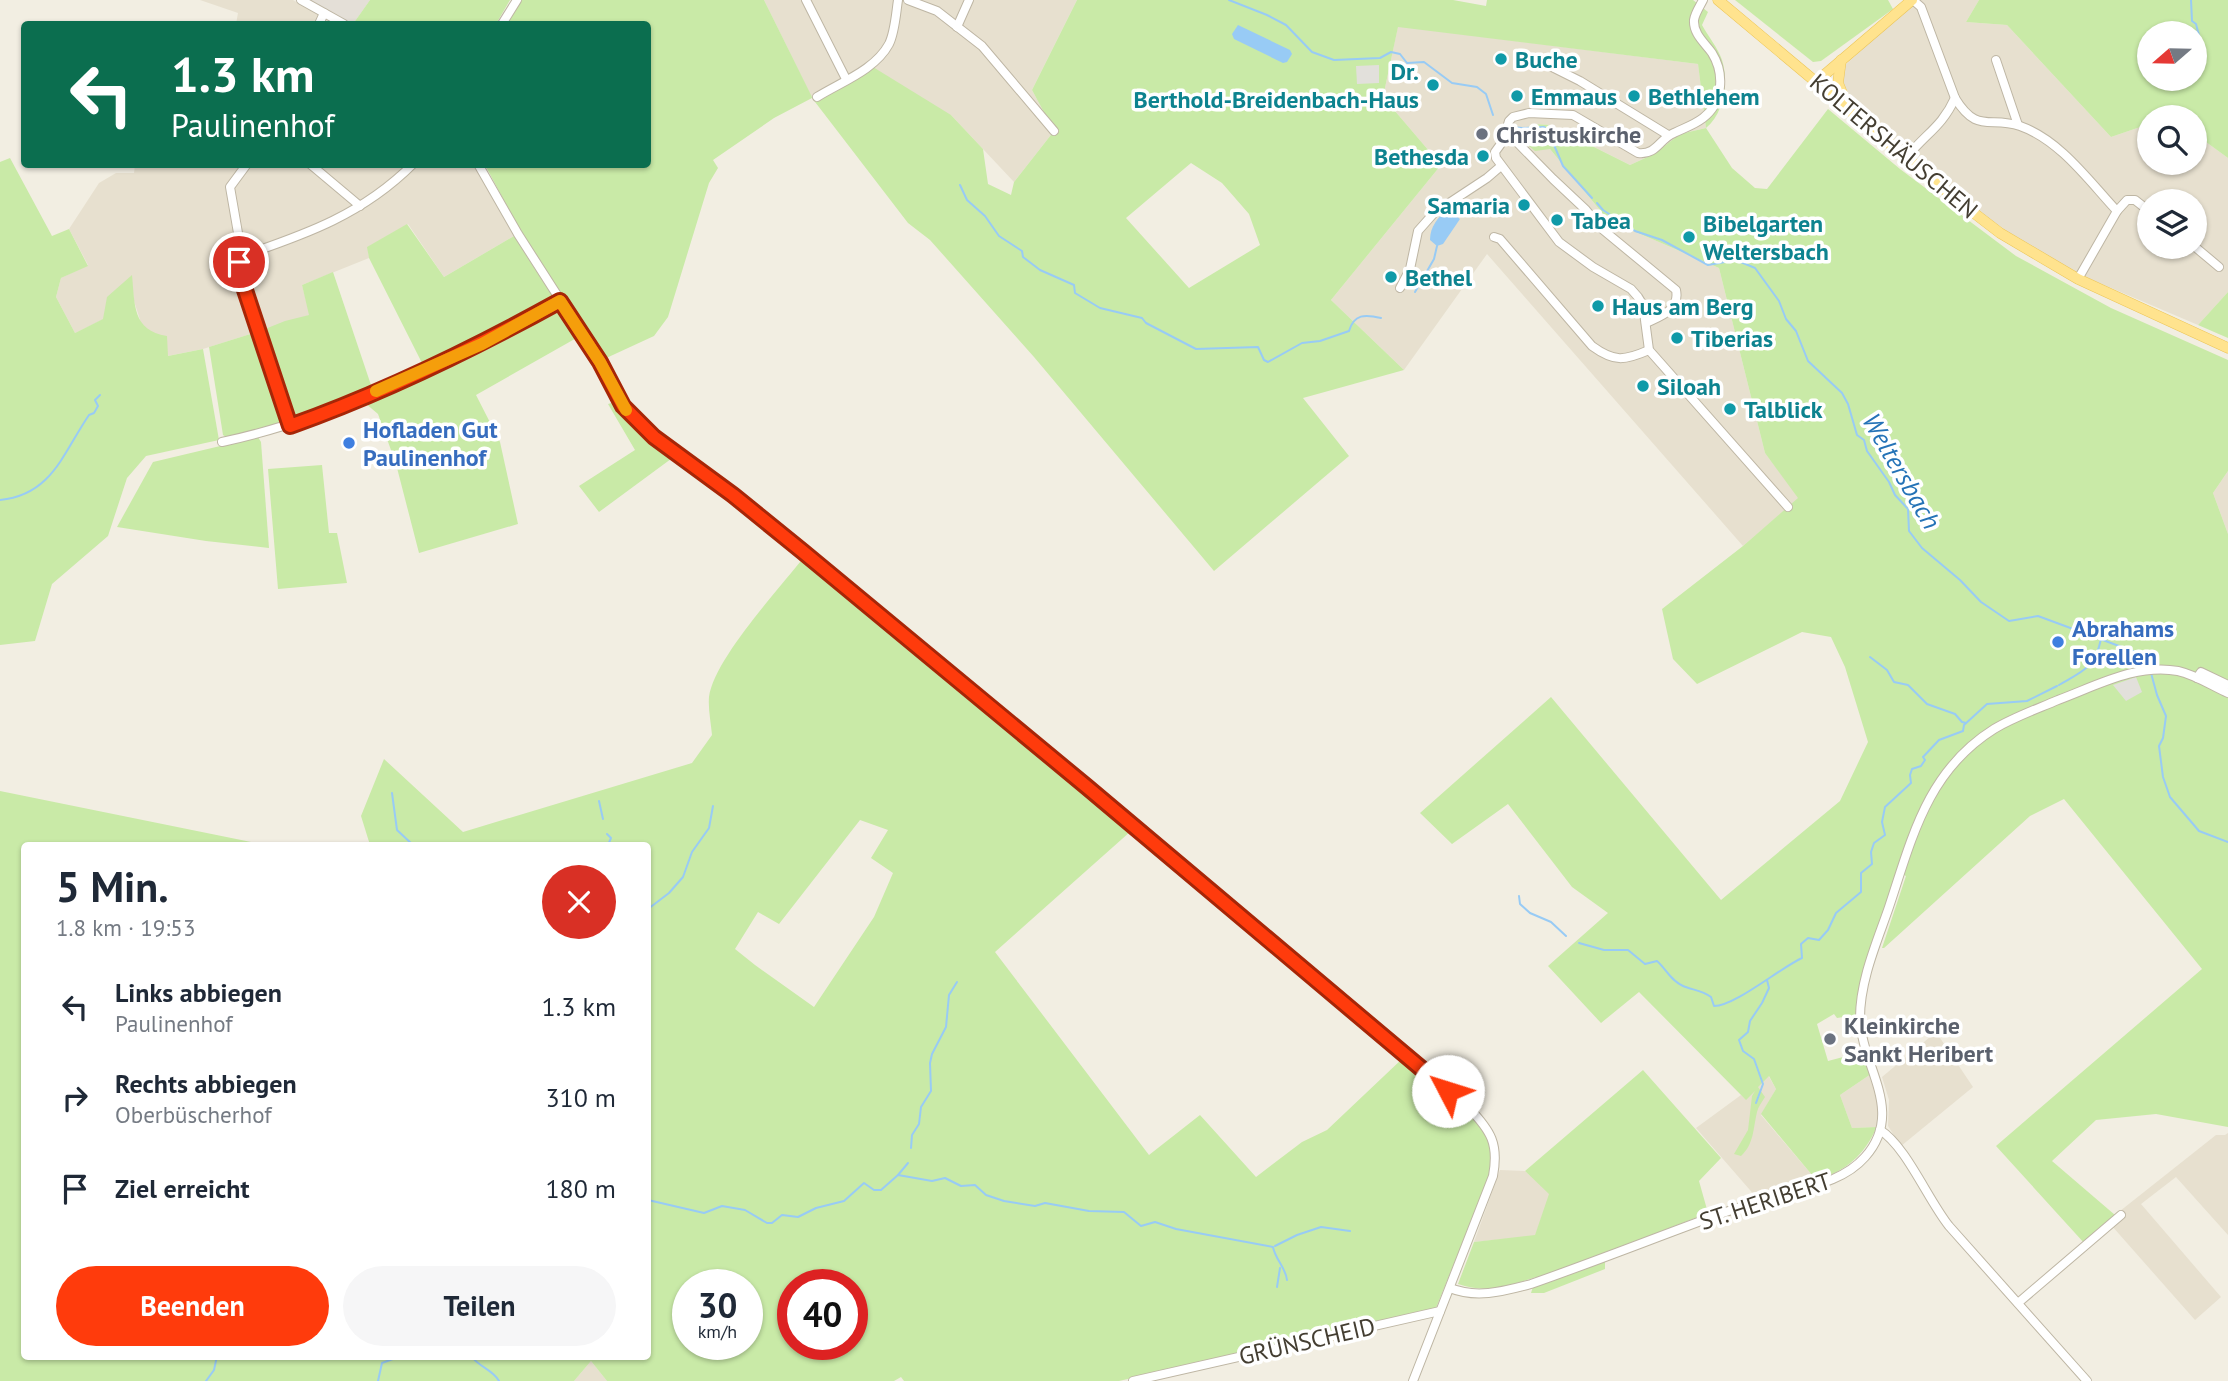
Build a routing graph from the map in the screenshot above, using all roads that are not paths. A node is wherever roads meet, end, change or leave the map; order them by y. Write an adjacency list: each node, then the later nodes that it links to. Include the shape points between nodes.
1 (301, 0): 10 (street)
2 (517, 0): 13 (street)
3 (898, 0): 18 (street, via 891,42 871,64)
4 (908, 0): 14 (street, via 937,11)
5 (969, 0): 14 (street)
6 (1703, 0): 26 (street, via 1695,28 1717,65 1719,93 1705,116)
7 (1718, 0): 19 (main road, KOLTERSHÄUSCHEN)
8 (1913, 0): 15 (main road); 21 (street, via 1921,7)
9 (808, 1): 18 (street)
10 (324, 13): 11 (street); 12 (street)
11 (320, 21)
12 (339, 21)
13 (504, 21)
14 (957, 27): 24 (street, via 993,57)
15 (1841, 59): 19 (main road); 22 (main road, via 1838,83)
16 (1996, 60): 23 (street)
17 (1550, 66): 26 (street)
18 (846, 79): 20 (street)
19 (1815, 82): 22 (main road, KOLTERSHÄUSCHEN)
20 (817, 97)
21 (1955, 98): 23 (street, via 1972,119); 27 (street, via 1935,131 1923,137)
22 (1848, 108): 27 (main road, KOLTERSHÄUSCHEN)
23 (2018, 125): 35 (street, via 2043,136)
24 (1054, 131)
25 (1506, 131): 26 (street, via 1513,117 1552,113 1573,115 1638,153 1650,152); 28 (street, via 1495,152); 43 (street, via 1607,234 1676,289 1674,305 1667,313)
26 (1668, 135)
27 (1906, 158): 40 (main road, KOLTERSHÄUSCHEN, via 2000,233)
28 (1500, 166): 41 (street, via 1434,213 1418,232 1410,269); 43 (street, via 1559,242 1631,289 1643,305)
29 (244, 168): 37 (street, via 230,187)
30 (315, 168): 34 (street)
31 (409, 168): 34 (street)
32 (480, 168): 42 (street)
33 (2137, 202): 35 (street, via 2127,200)
34 (360, 206): 37 (street, via 331,223)
35 (2117, 211): 40 (street)
36 (1494, 237): 45 (street, via 1592,346 1606,356 1625,359)
37 (242, 256): 46 (street, via 239,272)
38 (2207, 257): 39 (street)
39 (2219, 267)
40 (2078, 279): 44 (main road, KOLTERSHÄUSCHEN)
41 (1400, 288)
42 (560, 301): 46 (street, via 482,344); 54 (street, via 623,406 654,437 733,495 1087,787 1486,1125 1497,1159)
43 (1646, 323): 45 (street)
44 (2228, 348)
45 (1649, 350): 48 (street)
46 (290, 426): 47 (street)
47 (222, 442)
48 (1788, 508)
49 (2197, 678): 50 (street, via 2201,672); 51 (street); 52 (street, ST. HERIBERT, via 2179,671 2144,670 2029,712 1994,729 1961,755 1934,788 1919,817 1862,994 1865,1048 1883,1105)
50 (2228, 685)
51 (2228, 694)
52 (1880, 1130): 54 (street, ST. HERIBERT, via 1866,1157 1833,1180 1730,1210 1531,1284 1475,1294); 55 (street, via 1895,1143 1949,1226)
53 (2121, 1215): 55 (street)
54 (1450, 1288): 56 (street)
55 (2018, 1303): 59 (street)
56 (1440, 1311): 57 (street, GRÜNSCHEID); 58 (street)
57 (1132, 1381)
58 (1413, 1381)
59 (2087, 1381)

